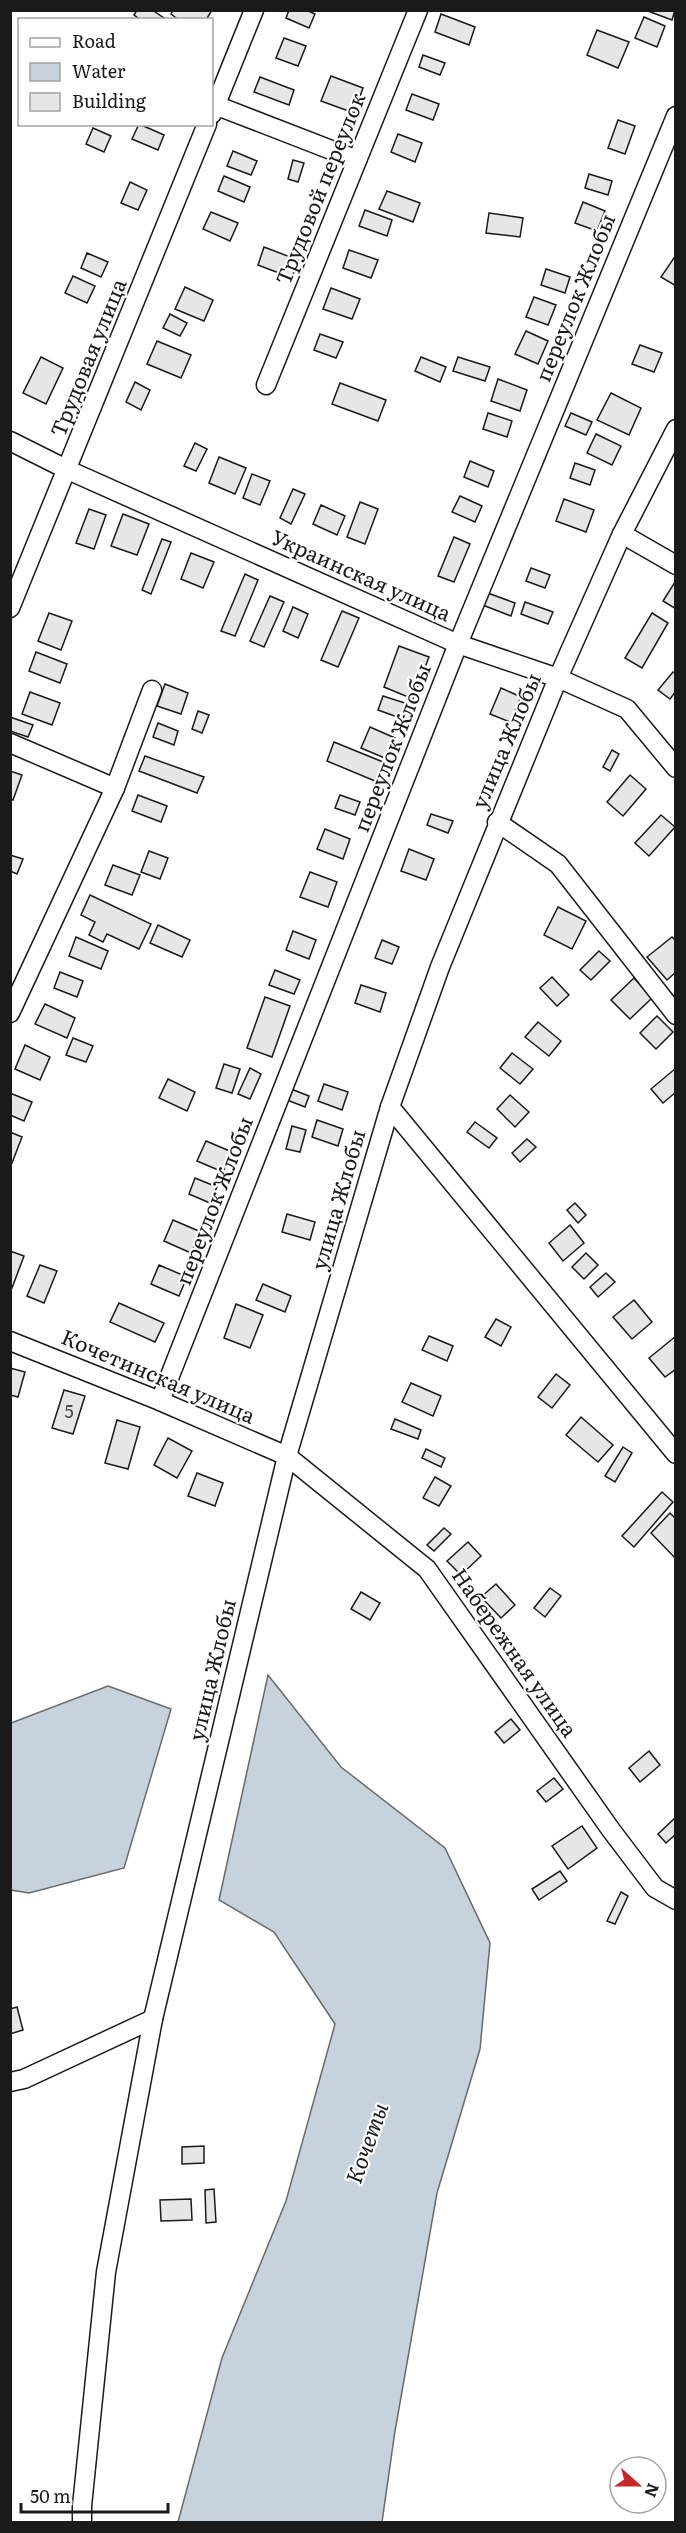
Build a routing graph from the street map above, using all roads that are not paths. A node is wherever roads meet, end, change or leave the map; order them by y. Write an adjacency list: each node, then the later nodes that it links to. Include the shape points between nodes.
1 (254, 10): 3 (street)
2 (418, 10): 6 (street, Трудовой переулок)
3 (213, 110): 6 (street)
4 (675, 116): 14 (street, переулок Жлобы)
5 (206, 126): 10 (street, Трудовая улица)
6 (357, 160): 7 (street, Трудовой переулок)
7 (266, 385)
8 (675, 429): 11 (street, улица Жлобы)
9 (10, 441): 10 (street, Украинская улица)
10 (68, 470): 13 (street, Трудовая улица); 14 (street, Украинская улица)
11 (622, 534): 12 (street); 15 (street, улица Жлобы)
12 (675, 565)
13 (10, 608)
14 (458, 644): 15 (street, Украинская улица); 25 (street, переулок Жлобы)
15 (558, 678): 18 (street, Украинская улица, via 627,709); 20 (street, улица Жлобы)
16 (152, 690): 19 (street)
17 (10, 743): 19 (street)
18 (675, 768)
19 (115, 788): 21 (street)
20 (497, 822): 22 (street, via 558,864); 23 (street, улица Жлобы)
21 (10, 1013)
22 (675, 1015)
23 (390, 1107): 26 (street); 27 (street, улица Жлобы)
24 (10, 1341): 25 (street, Кочетинская улица)
25 (160, 1401): 27 (street, Кочетинская улица)
26 (675, 1454)
27 (287, 1456): 28 (street, Набережная улица, via 427,1569 610,1830 655,1888); 29 (street, улица Жлобы)
28 (675, 1900)
29 (153, 2019): 30 (street); 31 (street, улица Жлобы, via 106,2272)
30 (10, 2082)
31 (82, 2523)

